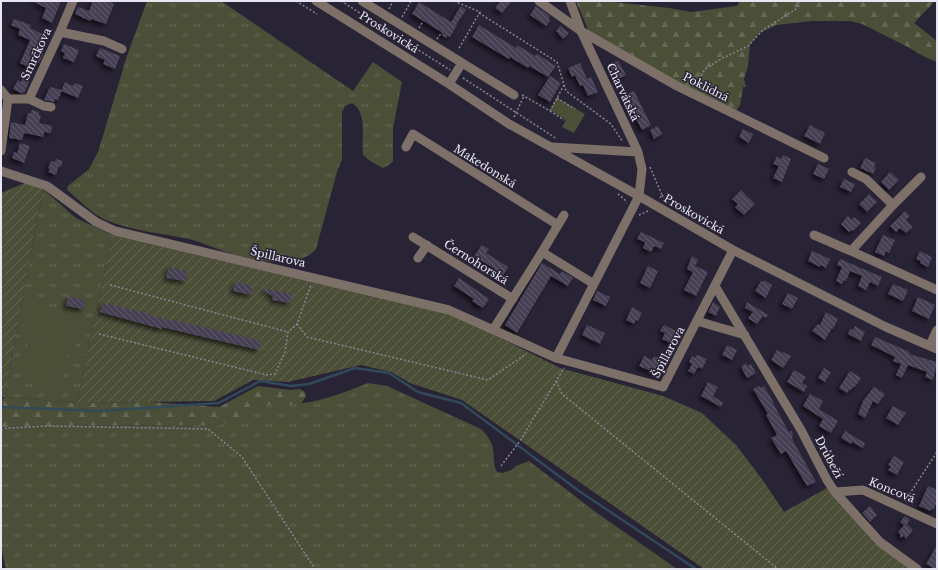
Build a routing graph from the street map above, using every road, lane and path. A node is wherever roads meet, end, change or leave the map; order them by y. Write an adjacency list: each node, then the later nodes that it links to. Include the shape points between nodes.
1 (73, 1): 21 (street, Smrčkova)
2 (296, 1): 16 (path)
3 (316, 1): 28 (street, Proskovická)
4 (341, 1): 27 (path)
5 (362, 1): 26 (street, Proskovická)
6 (394, 1): 14 (path)
7 (411, 1): 17 (path)
8 (454, 1): 15 (path)
9 (539, 1): 20 (street, Poklidná)
10 (570, 1): 20 (street, Charvátská)
11 (798, 1): 13 (path)
12 (801, 1): 13 (path)
13 (796, 9): 31 (path, via 763,30 748,46 706,69)
14 (387, 12)
15 (480, 13): 25 (path); 29 (path, via 557,62)
16 (317, 14)
17 (400, 20)
18 (423, 21): 19 (path)
19 (417, 31)
20 (581, 31): 31 (street, Poklidná); 42 (street, Charvátská)
21 (60, 32): 24 (street, via 104,41); 35 (street, Smrčkova)
22 (442, 32): 23 (path)
23 (435, 42)
24 (122, 49)
25 (455, 55)
26 (462, 63): 27 (street); 32 (street, Proskovická)
27 (455, 73): 28 (street); 39 (path)
28 (448, 84): 44 (street, Proskovická)
29 (564, 85): 33 (path); 42 (path, via 566,91 611,124)
30 (1, 90): 34 (street)
31 (691, 94): 48 (street, Poklidná)
32 (520, 95): 38 (path); 39 (path)
33 (557, 98): 37 (path); 38 (path)
34 (8, 99): 35 (street); 46 (street)
35 (29, 99): 36 (street)
36 (51, 108)
37 (575, 109)
38 (550, 111): 40 (path)
39 (517, 112): 41 (path)
40 (564, 120)
41 (559, 140)
42 (628, 140): 43 (path); 47 (street, Charvátská)
43 (616, 142)
44 (550, 147): 47 (street); 54 (street, Proskovická)
45 (406, 148): 59 (street, Makedonská, via 413,134)
46 (1, 151)
47 (638, 152): 54 (street, Charvátská, via 642,169)
48 (824, 158)
49 (648, 162): 55 (path, via 662,195)
50 (1, 171): 67 (street, Špillarova, via 47,186 96,222 115,231)
51 (852, 172): 56 (street, via 866,179)
52 (921, 177): 56 (street)
53 (616, 193): 58 (path, via 625,200 626,208 623,214)
54 (639, 196): 55 (street, Proskovická); 58 (street)
55 (656, 206): 58 (path); 63 (street, Proskovická)
56 (893, 206): 64 (street)
57 (564, 215): 59 (street)
58 (628, 217): 68 (street)
59 (558, 225): 65 (street)
60 (814, 235): 64 (street)
61 (413, 237): 62 (street, Černohorská)
62 (427, 245): 66 (street, Černohorská); 72 (street, Černohorská)
63 (733, 250): 70 (street, Špillarova); 80 (street, Proskovická, via 886,327)
64 (851, 251): 71 (street)
65 (542, 252): 68 (street); 72 (street)
66 (418, 258)
67 (314, 278): 74 (path); 75 (street, Špillarova, via 449,310)
68 (594, 284): 82 (street)
69 (110, 285): 77 (path)
70 (715, 286): 73 (street, Špillarova); 79 (street, Drůbeží)
71 (937, 290)
72 (513, 299): 75 (street)
73 (697, 321): 79 (street); 83 (street, Špillarova, via 663,387)
74 (297, 324): 77 (path); 81 (path, via 306,337 488,380)
75 (494, 330): 81 (street, Špillarova)
76 (937, 330): 80 (street)
77 (288, 332): 78 (path, via 285,352 275,374 267,375)
78 (99, 334)
79 (745, 335): 88 (street, Drůbeží)
80 (933, 347)
81 (534, 348): 82 (street, Špillarova)
82 (556, 358): 83 (street, Špillarova)
83 (568, 362): 84 (path)
84 (556, 381): 87 (path, via 520,441); 92 (path, via 562,394)
85 (1, 430): 91 (path, via 48,426 208,429 242,457)
86 (937, 452): 89 (path)
87 (501, 466)
88 (835, 492): 89 (street, Koncová, via 863,490); 93 (street, Drůbeží, via 880,542)
89 (901, 506): 90 (street, Koncová)
90 (937, 524)
91 (315, 569)
92 (778, 569)
93 (916, 569)

